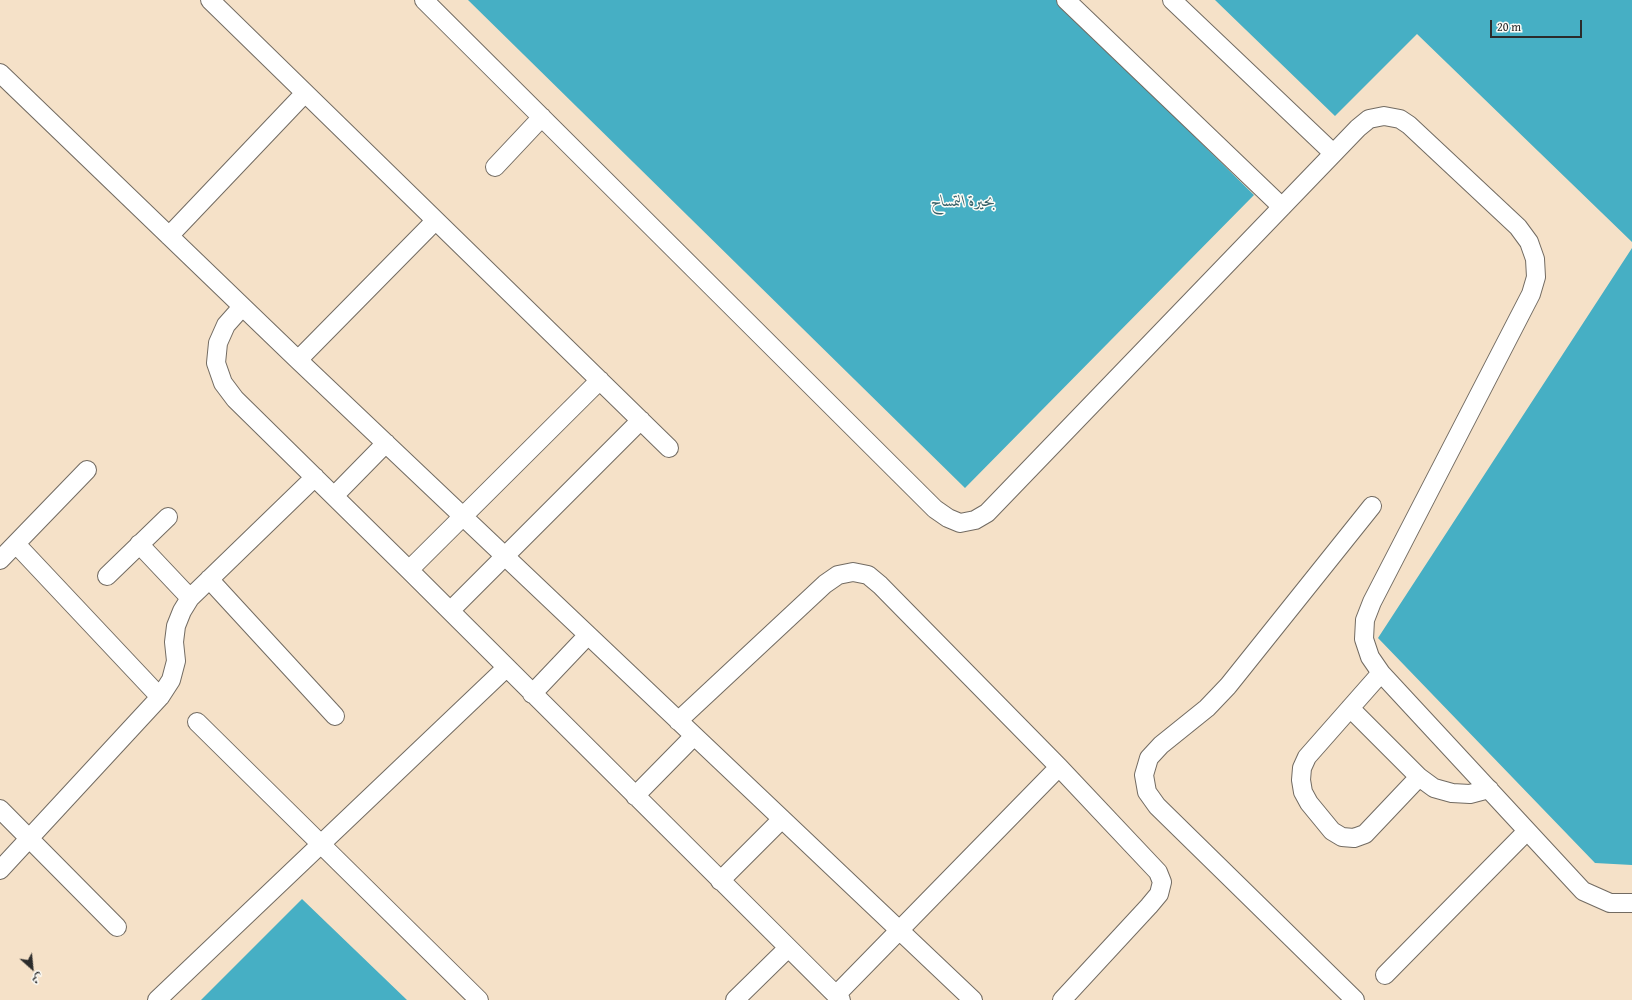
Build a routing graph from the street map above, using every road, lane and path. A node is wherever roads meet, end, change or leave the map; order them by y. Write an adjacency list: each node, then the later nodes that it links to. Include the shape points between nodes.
1 (210, 0): 6 (lane)
2 (424, 0): 7 (lane)
3 (1066, 0): 10 (lane)
4 (1172, 0): 8 (lane)
5 (0, 73): 12 (lane)
6 (304, 93): 11 (lane); 12 (lane)
7 (542, 117): 9 (lane); 10 (lane, via 935,509 960,523 975,520 987,512)
8 (1333, 153): 10 (lane); 36 (lane, via 1370,119 1384,116 1400,119 1518,227 1529,242 1535,259 1536,277 1531,294 1365,620 1364,639 1370,657)
9 (495, 167)
10 (1282, 207)
11 (435, 221): 14 (lane); 15 (lane)
12 (169, 236): 13 (lane)
13 (242, 307): 14 (lane); 20 (lane, via 226,325 218,344 216,364 223,383 235,399)
14 (298, 360): 17 (lane)
15 (600, 380): 16 (lane); 23 (lane)
16 (641, 420): 18 (lane); 27 (lane)
17 (386, 443): 21 (lane); 23 (lane)
18 (669, 448)
19 (87, 470): 25 (lane)
20 (315, 477): 21 (lane); 31 (lane)
21 (334, 496): 29 (lane)
22 (1372, 506): 66 (lane, via 1228,686 1207,708 1161,745 1149,758 1144,775 1147,792 1157,806)
23 (463, 516): 27 (lane); 29 (lane)
24 (168, 517): 26 (lane)
25 (16, 544): 28 (lane); 38 (lane)
26 (139, 544): 30 (lane); 32 (lane)
27 (505, 557): 33 (lane); 34 (lane)
28 (0, 560)
29 (409, 570): 33 (lane)
30 (107, 576)
31 (209, 579): 32 (lane); 40 (lane)
32 (190, 598): 38 (lane, via 176,626 176,661 171,680)
33 (450, 612): 35 (lane)
34 (588, 635): 37 (lane); 41 (lane)
35 (506, 668): 37 (lane); 52 (lane)
36 (1381, 673): 39 (lane); 46 (lane)
37 (532, 694): 47 (lane)
38 (160, 697): 51 (lane)
39 (1350, 708): 45 (lane); 45 (lane, via 1307,757 1302,768 1303,792 1332,831 1348,838 1365,834)
40 (335, 716)
41 (678, 721): 43 (lane); 44 (lane, via 825,584 838,575 853,572 868,575 880,585)
42 (197, 722): 52 (lane)
43 (694, 736): 47 (lane); 49 (lane)
44 (1059, 767): 57 (lane); 65 (lane, via 1149,861 1162,882 1159,894 1150,906)
45 (1419, 777): 46 (lane, via 1434,788 1452,794)
46 (1489, 790): 50 (lane)
47 (635, 796): 54 (lane)
48 (0, 809): 51 (lane)
49 (782, 819): 54 (lane); 57 (lane)
50 (1527, 831): 55 (lane, via 1582,891 1610,903); 59 (lane)
51 (29, 839): 53 (lane); 56 (lane)
52 (321, 844): 61 (lane); 62 (lane)
53 (0, 870)
54 (720, 881): 58 (lane)
55 (1632, 903)
56 (117, 927)
57 (899, 930): 60 (lane); 64 (lane)
58 (788, 948): 60 (lane); 63 (lane)
59 (1385, 974)
60 (838, 998)
61 (156, 1000)
62 (480, 1000)
63 (736, 1000)
64 (973, 1000)
65 (1062, 1000)
66 (1355, 1000)

